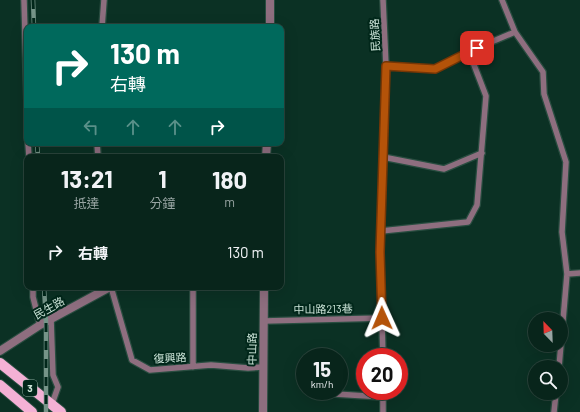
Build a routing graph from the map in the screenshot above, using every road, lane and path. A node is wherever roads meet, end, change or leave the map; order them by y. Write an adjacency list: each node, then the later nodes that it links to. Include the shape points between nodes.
1 (24, 0): 6 (lane)
2 (104, 0): 7 (lane)
3 (270, 0): 8 (street)
4 (383, 0): 11 (lane, 民族路)
5 (502, 0): 9 (lane)
6 (25, 24)
7 (102, 24)
8 (270, 24)
9 (515, 32): 10 (lane); 16 (lane, via 542,72 544,94 566,162 562,232)
10 (469, 52): 11 (lane, via 435,69); 12 (lane, via 486,96)
11 (386, 66): 13 (lane, 民族路)
12 (482, 153): 13 (lane, via 444,169); 14 (lane, via 476,205 468,222)
13 (383, 157): 14 (lane, 民族路)
14 (381, 231): 22 (lane, 民族路)
15 (580, 273): 16 (lane)
16 (567, 274): 28 (lane)
17 (33, 290): 25 (lane)
18 (104, 290): 23 (street, 民生路)
19 (111, 290): 30 (lane, 復興路, via 132,360 150,370)
20 (193, 290): 30 (lane)
21 (264, 290): 24 (street, 中山路)
22 (382, 318): 24 (lane, 中山路213巷); 26 (lane, 民族路)
23 (51, 319): 25 (street, 民生路); 35 (lane, via 53,375 58,387)
24 (264, 321): 31 (street, 中山路)
25 (40, 325): 27 (street, 民生路)
26 (382, 348)
27 (0, 351)
28 (560, 360)
29 (0, 363): 35 (main road, 3)
30 (193, 367): 31 (lane, 復興路)
31 (263, 367): 38 (street, 中山路)
32 (0, 385): 36 (main road, 3)
33 (383, 400): 39 (lane)
34 (555, 400): 40 (lane)
35 (52, 404): 37 (main road, 3)
36 (32, 412)
37 (61, 412)
38 (263, 412)
39 (383, 412)
40 (554, 412)

